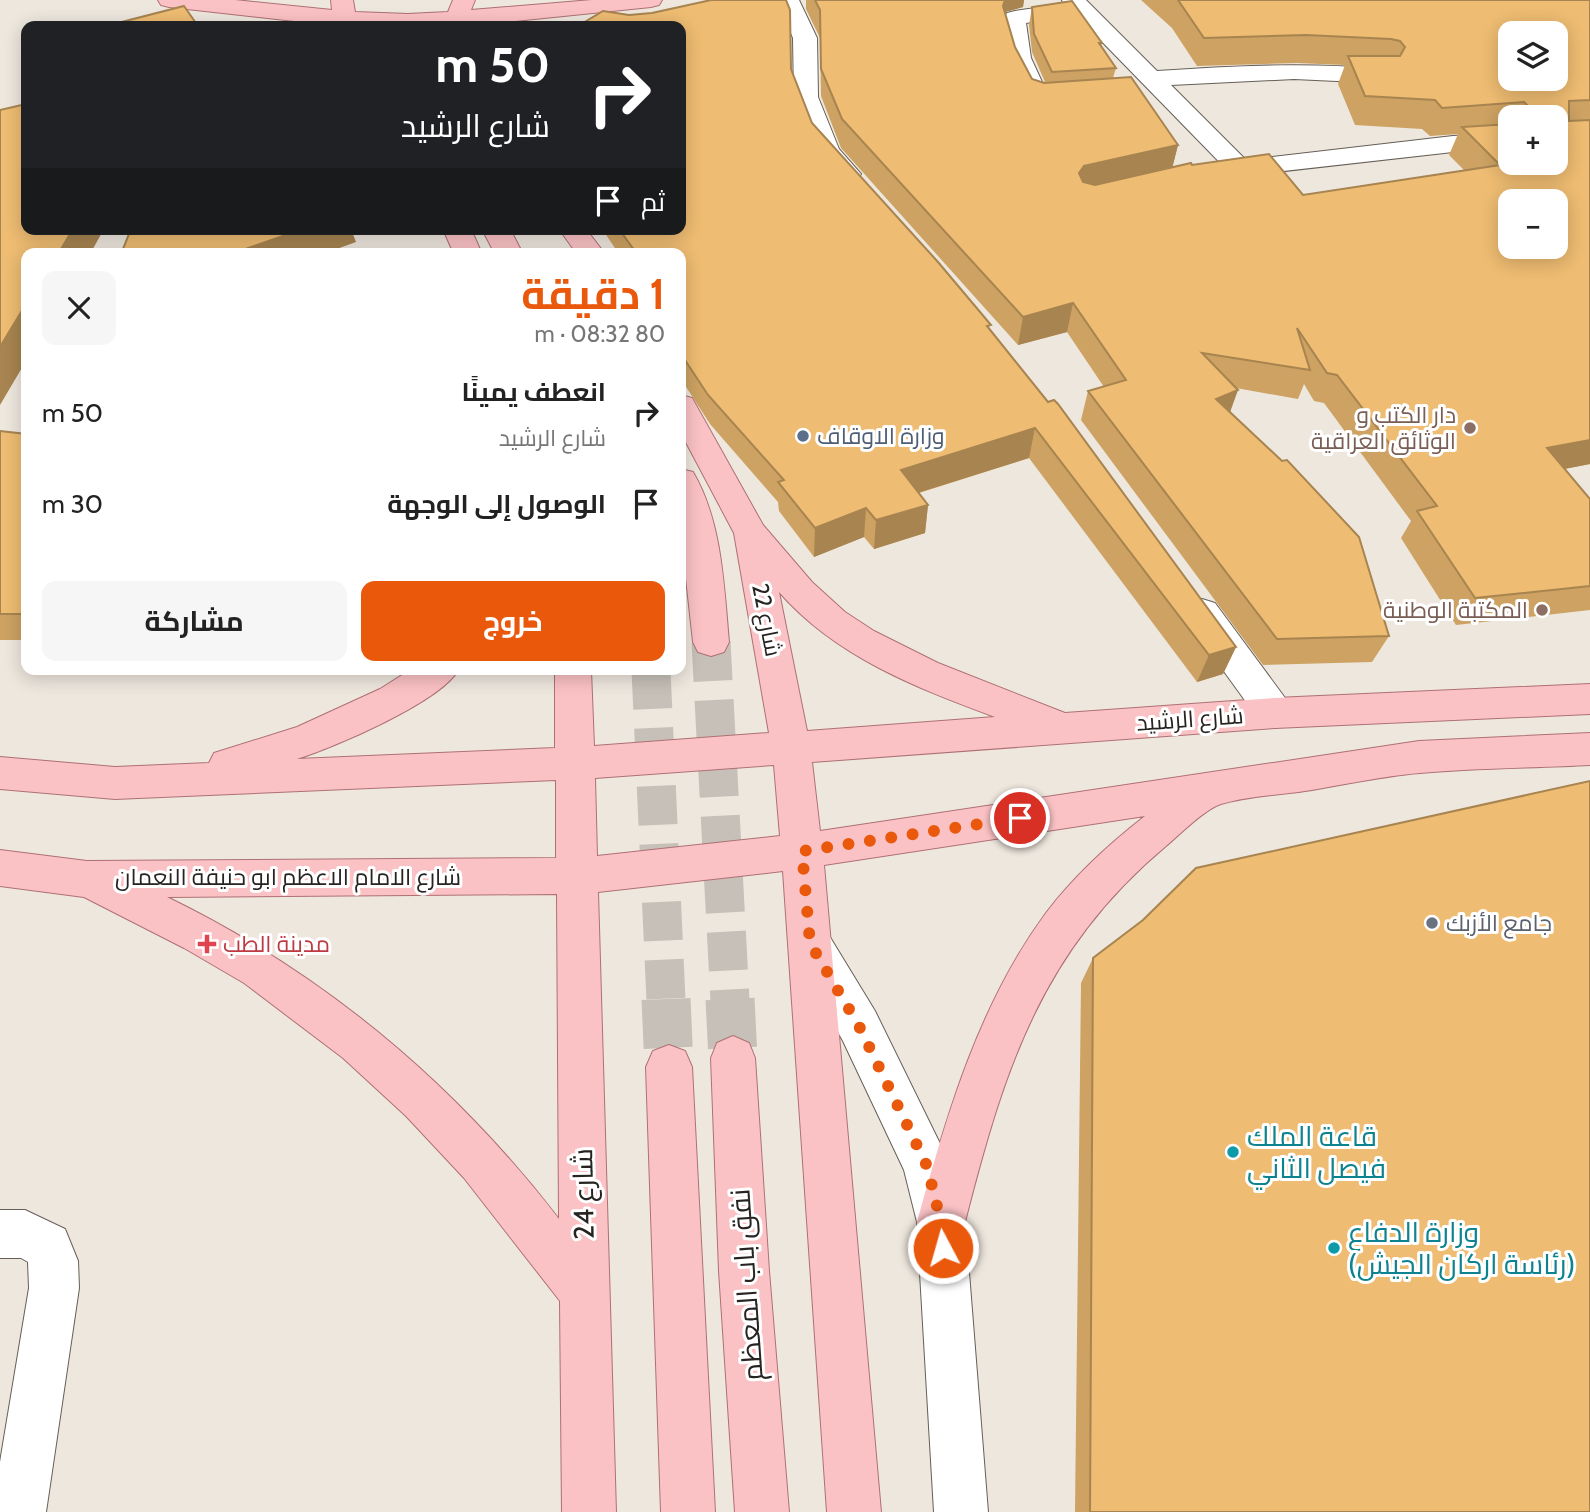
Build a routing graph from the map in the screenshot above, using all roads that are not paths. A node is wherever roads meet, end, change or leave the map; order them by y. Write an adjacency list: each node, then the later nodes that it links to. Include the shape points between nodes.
1 (169, 0): 5 (main road)
2 (641, 0): 6 (main road, via 528,14); 7 (main road)
3 (788, 0): 12 (street, via 805,38 806,97 827,151)
4 (1077, 4): 9 (street); 10 (street, via 1015,18 1017,61 1039,101)
5 (346, 15): 6 (main road, via 408,21)
6 (460, 15)
7 (597, 21)
8 (1380, 76): 9 (street, via 1299,71)
9 (1151, 88): 11 (street, via 1227,171)
10 (1053, 100)
11 (1498, 142)
12 (864, 192)
13 (686, 414): 15 (main road, شارع 22)
14 (686, 496): 17 (main road, via 708,592)
15 (751, 533): 22 (main road, via 808,600 847,631 897,661); 23 (main road, شارع 22)
16 (1186, 591): 21 (street)
17 (710, 642)
18 (432, 675): 27 (main road, via 393,701 307,740 212,768)
19 (573, 675): 25 (main road)
20 (1590, 699): 21 (main road, شارع الرشيد)
21 (1275, 713): 22 (main road, شارع الرشيد)
22 (1064, 728): 23 (main road, شارع الرشيد)
23 (791, 747): 25 (main road, شارع الرشيد); 29 (main road, شارع 22)
24 (1590, 749): 28 (main road, via 1419,757)
25 (575, 763): 27 (main road); 31 (main road)
26 (0, 773): 27 (main road)
27 (115, 783)
28 (1210, 789): 29 (main road); 36 (main road, via 1144,838 1099,882 1042,954 1002,1028 969,1113)
29 (802, 851): 31 (main road, شارع الامام الاعظم ابو حنيفة النعمان); 33 (main road)
30 (0, 868): 32 (main road, شارع الامام الاعظم ابو حنيفة النعمان)
31 (577, 876): 32 (main road, شارع الامام الاعظم ابو حنيفة النعمان); 38 (main road, شارع 24)
32 (87, 878): 38 (main road, via 175,920 261,970 345,1032 426,1105 506,1191)
33 (810, 943): 36 (street, via 900,1105 927,1166); 43 (main road)
34 (733, 1058): 42 (main road, نفق باب المعظم)
35 (669, 1067): 41 (main road)
36 (941, 1222): 44 (street)
37 (0, 1234): 39 (street, via 25,1234 48,1246 53,1261 54,1288)
38 (585, 1293): 40 (main road, شارع 24)
39 (19, 1512)
40 (589, 1512)
41 (688, 1512)
42 (762, 1512)
43 (854, 1512)
44 (961, 1512)

